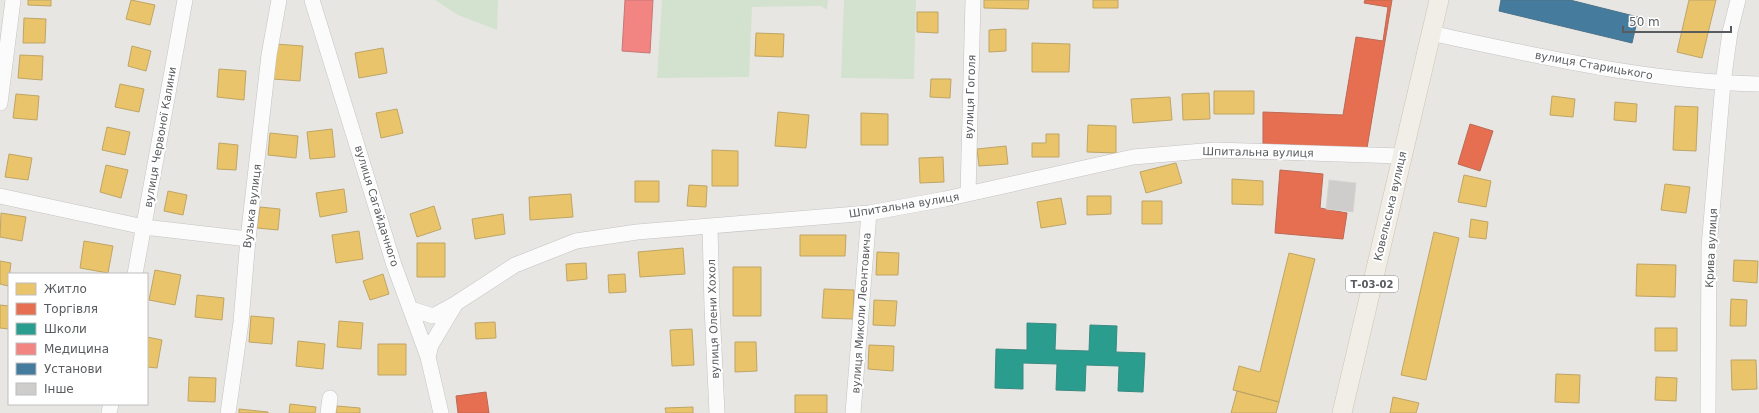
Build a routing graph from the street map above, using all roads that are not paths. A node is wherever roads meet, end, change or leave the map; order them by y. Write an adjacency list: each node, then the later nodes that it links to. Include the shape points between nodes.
1 (13, 0): 11 (street)
2 (185, 0): 17 (street, вулиця Червоної Калини)
3 (279, 0): 18 (street, Вузька вулиця)
4 (312, 0): 21 (street, вулиця Сагайдачного, via 392,258)
5 (973, 0): 13 (street, вулиця Гоголя)
6 (1439, 0): 8 (main road, Ковельська вулиця / Т-03-02)
7 (1738, 0): 9 (street, Крива вулиця, via 1730,32)
8 (1430, 33): 9 (street, вулиця Старицького, via 1542,57 1652,75); 12 (main road, Ковельська вулиця / Т-03-02)
9 (1723, 83): 10 (street, вулиця Старицького); 32 (street, Крива вулиця, via 1709,247)
10 (1759, 84)
11 (0, 103)
12 (1401, 156): 13 (street, Шпитальна вулиця, via 1215,150 1133,157); 31 (main road, Ковельська вулиця / Т-03-02)
13 (968, 194): 15 (street, Шпитальна вулиця)
14 (0, 196): 17 (street)
15 (868, 213): 16 (street, Шпитальна вулиця); 30 (street, вулиця Миколи Леонтовича)
16 (710, 226): 20 (street, Шпитальна вулиця, via 637,232 576,241 515,265); 29 (street, вулиця Олени Хохол)
17 (144, 227): 18 (street); 19 (street, вулиця Червоної Калини)
18 (248, 240): 25 (street, Вузька вулиця, via 241,322)
19 (135, 273)
20 (455, 304): 21 (street, via 433,316); 22 (street, Шпитальна вулиця, via 431,345)
21 (411, 309): 22 (street, вулиця Сагайдачного)
22 (428, 357): 23 (street, вулиця Сагайдачного)
23 (435, 392): 27 (street); 28 (street, вулиця Сагайдачного)
24 (330, 398): 26 (street)
25 (228, 413)
26 (328, 413)
27 (430, 413)
28 (441, 413)
29 (717, 413)
30 (854, 413)
31 (1342, 413)
32 (1708, 413)

